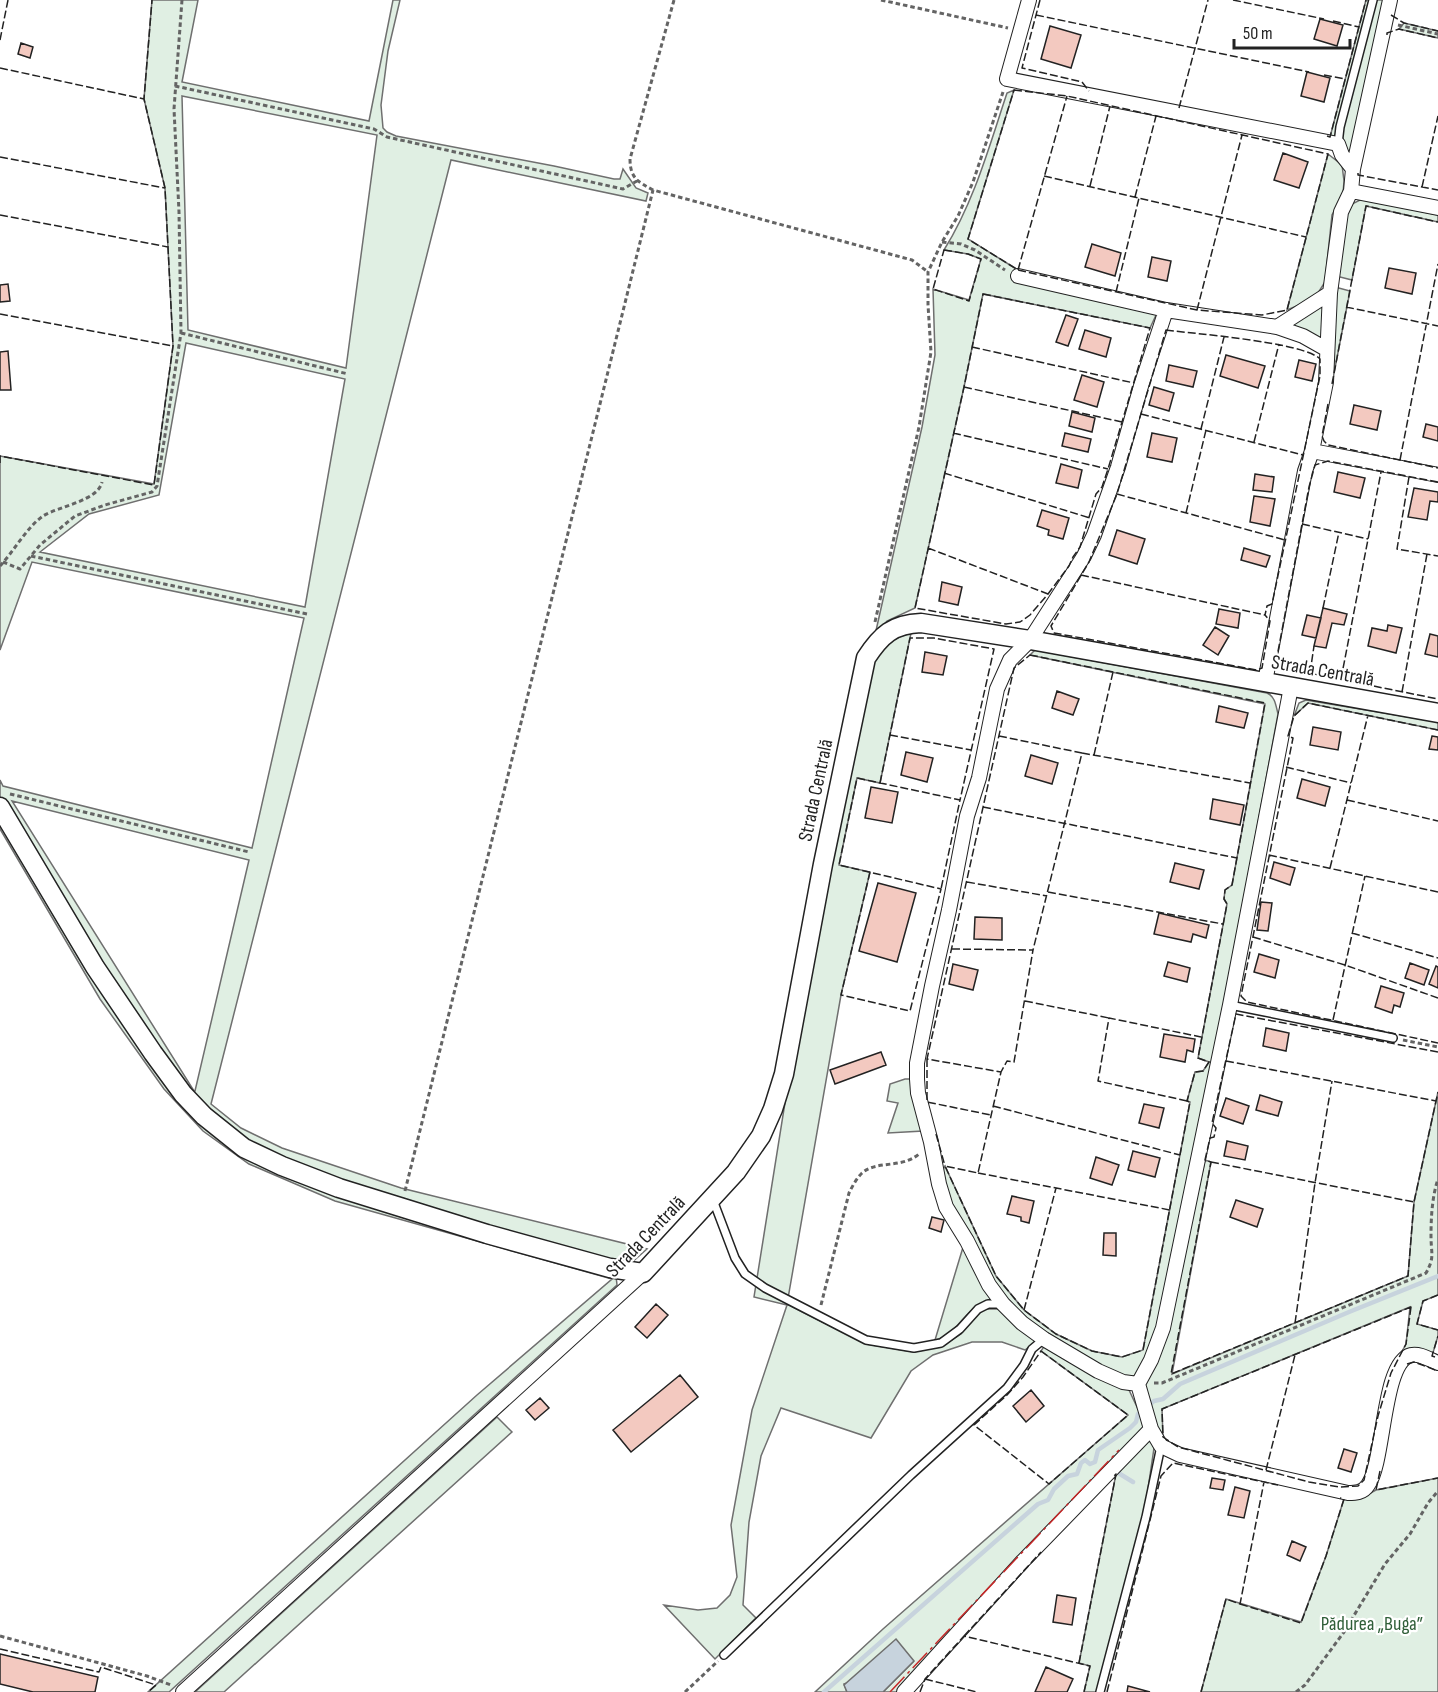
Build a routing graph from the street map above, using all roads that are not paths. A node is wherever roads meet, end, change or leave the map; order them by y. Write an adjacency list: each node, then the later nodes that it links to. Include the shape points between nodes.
1 (1029, 0): 4 (street, via 1007,79)
2 (1373, 0): 4 (lane)
3 (1390, 0): 5 (street)
4 (1338, 144): 5 (street)
5 (1353, 169): 6 (street)
6 (1352, 191): 7 (street); 9 (street, via 1341,212)
7 (1438, 208)
8 (1018, 276): 10 (street)
9 (1330, 293): 11 (street); 12 (street)
10 (1166, 310): 11 (street); 15 (street, via 1094,535)
11 (1278, 327): 12 (street)
12 (1326, 348): 13 (street, via 1326,382)
13 (1312, 451): 14 (street); 16 (street)
14 (1438, 475)
15 (1030, 640): 16 (street, Strada Centrală); 22 (street, Strada Centrală, via 907,623 877,642 866,658 784,1074 761,1136); 24 (street, via 1010,660 997,690 932,986 917,1079 946,1207)
16 (1265, 682): 17 (street, Strada Centrală)
17 (1292, 687): 18 (street, Strada Centrală); 20 (street)
18 (1438, 713)
19 (0, 807): 23 (street, via 95,967 153,1053 204,1116 244,1148 339,1188 498,1237 610,1268)
20 (1230, 1005): 21 (lane); 27 (street, via 1163,1328)
21 (1393, 1038)
22 (712, 1199): 23 (street, Strada Centrală); 24 (lane, via 745,1274 866,1340 914,1348 941,1343 978,1309)
23 (643, 1273): 31 (street, Strada Centrală)
24 (1003, 1304): 25 (street)
25 (1044, 1340): 27 (street, via 1098,1371); 30 (lane, via 1032,1349 1007,1388)
26 (1438, 1363): 29 (street, via 1412,1355 1399,1364 1376,1467 1368,1486 1360,1492 1348,1493 1180,1455)
27 (1138, 1384): 28 (street)
28 (1149, 1424): 29 (street); 32 (street)
29 (1161, 1446): 33 (lane)
30 (724, 1655)
31 (184, 1691)
32 (904, 1692)
33 (1100, 1692)

